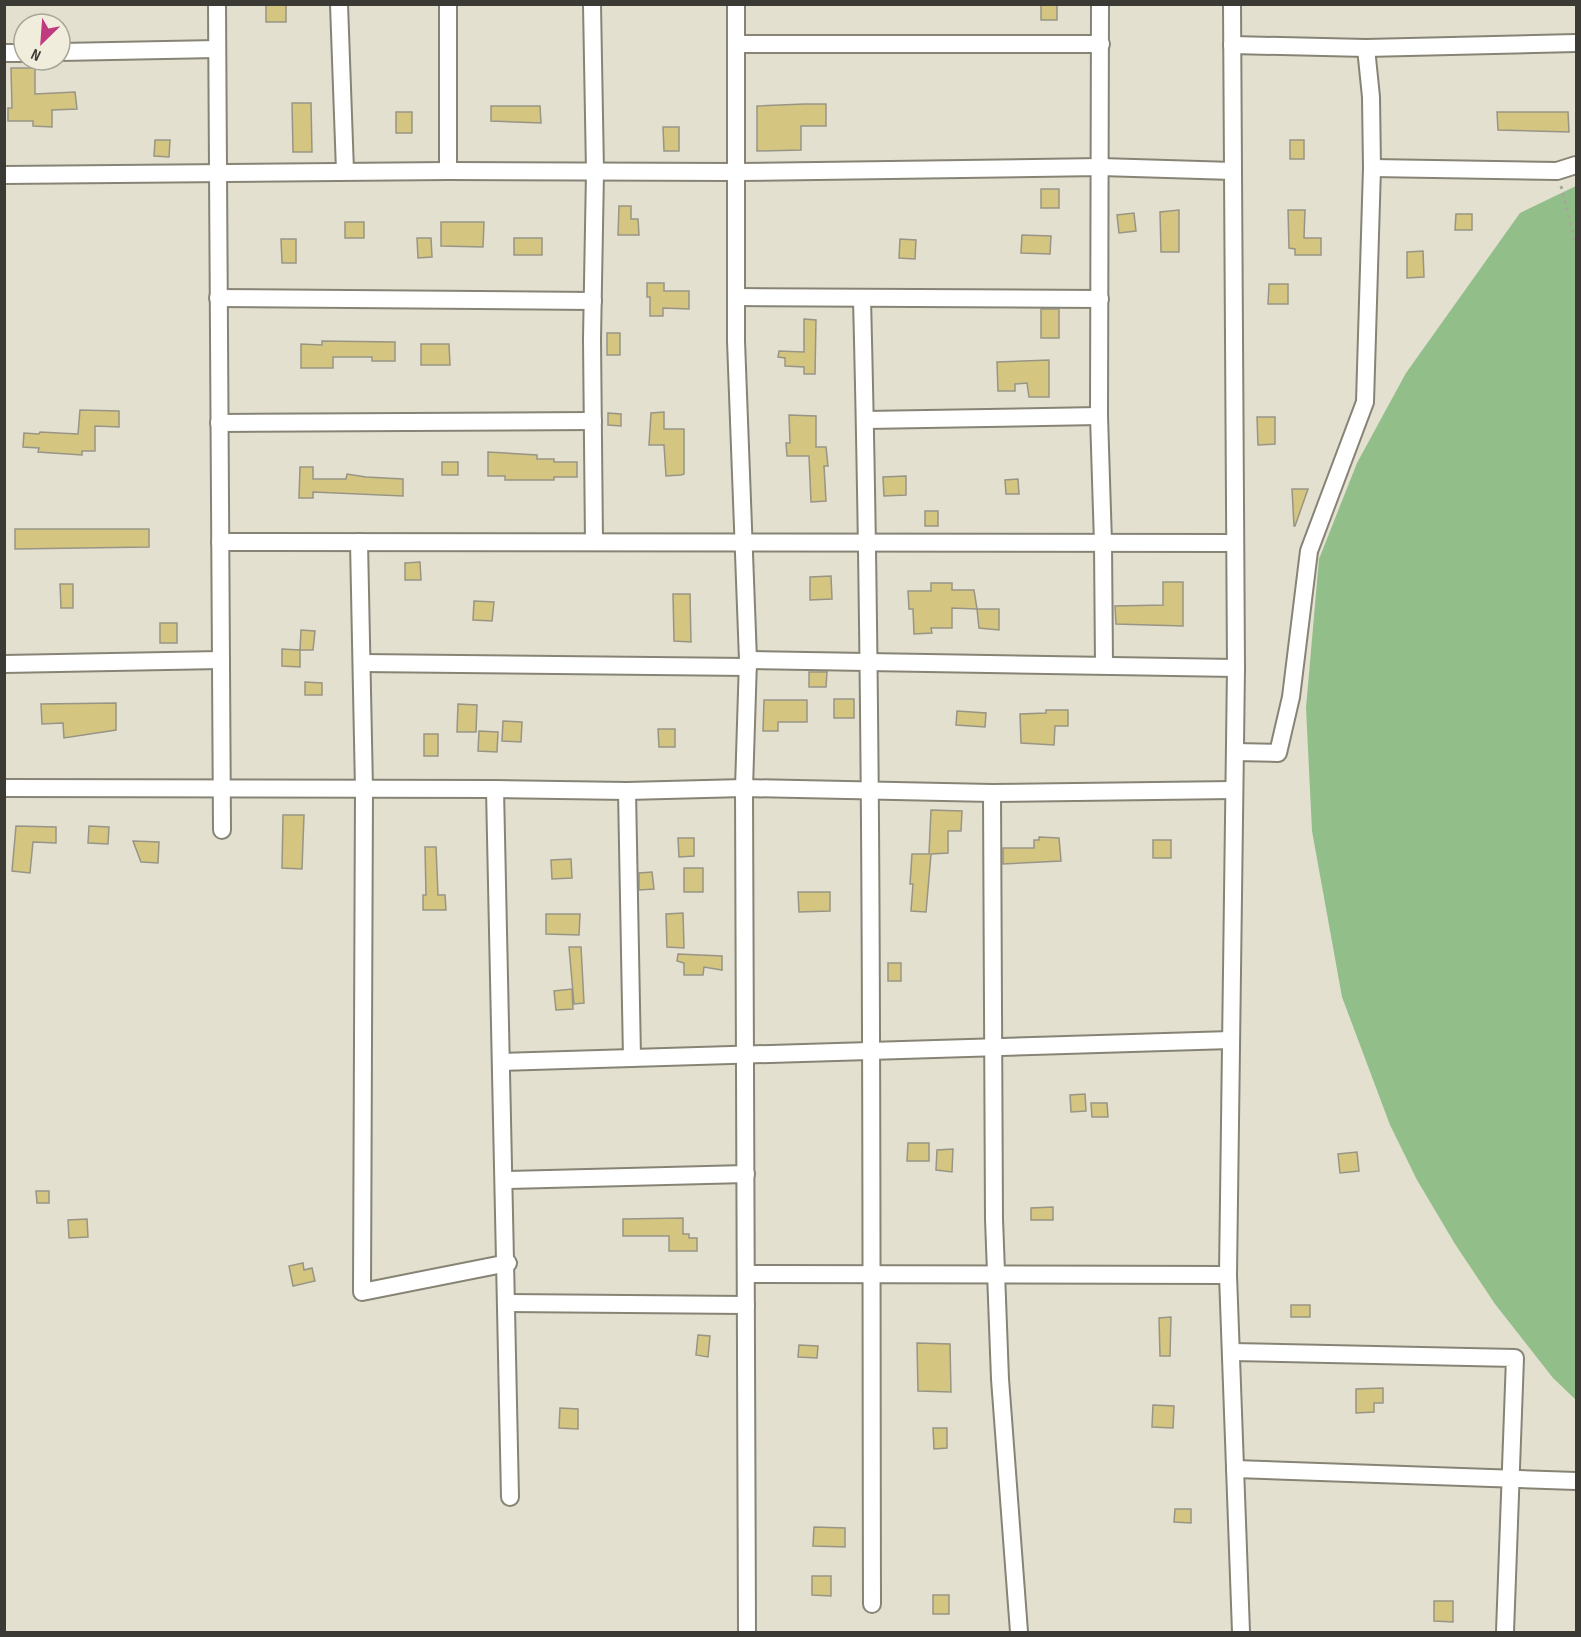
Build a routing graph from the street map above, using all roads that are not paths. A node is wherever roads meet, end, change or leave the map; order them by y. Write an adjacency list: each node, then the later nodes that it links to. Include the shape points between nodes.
1 (217, 4): 13 (street)
2 (339, 4): 18 (street)
3 (448, 4): 19 (street)
4 (592, 4): 22 (street)
5 (736, 4): 9 (street)
6 (1100, 4): 10 (street)
7 (1232, 4): 11 (street)
8 (1576, 43): 12 (street)
9 (736, 44): 10 (street); 23 (street)
10 (1101, 44): 16 (street)
11 (1232, 45): 12 (street); 20 (street)
12 (1366, 48): 17 (street)
13 (217, 49): 14 (street); 21 (street)
14 (72, 52)
15 (1576, 165): 17 (street, via 1557,171)
16 (1101, 167): 20 (street); 23 (street); 28 (street)
17 (1372, 168): 48 (street, via 1365,402 1309,551 1291,697 1278,753)
18 (345, 171): 19 (street); 21 (street)
19 (448, 171): 22 (street)
20 (1233, 171): 40 (street)
21 (218, 172): 24 (street); 26 (street)
22 (595, 172): 23 (street); 29 (street)
23 (737, 172): 25 (street)
24 (4, 175)
25 (736, 297): 27 (street); 37 (street)
26 (218, 298): 29 (street); 33 (street)
27 (862, 299): 28 (street); 31 (street)
28 (1100, 299): 30 (street)
29 (592, 301): 32 (street)
30 (1100, 416): 31 (street); 39 (street)
31 (865, 420): 38 (street)
32 (593, 422): 33 (street); 36 (street)
33 (219, 423): 34 (street)
34 (220, 542): 35 (street); 41 (street)
35 (359, 542): 36 (street); 43 (street)
36 (594, 542): 37 (street)
37 (744, 542): 38 (street); 45 (street)
38 (868, 543): 39 (street); 42 (street)
39 (1103, 543): 40 (street); 46 (street)
40 (1235, 543): 47 (street)
41 (221, 660): 44 (street); 51 (street)
42 (868, 662): 45 (street); 46 (street); 54 (street)
43 (363, 663): 45 (street); 52 (street)
44 (4, 664)
45 (748, 664): 50 (street)
46 (1104, 665): 47 (street)
47 (1236, 668): 48 (street)
48 (1235, 752): 55 (street)
49 (4, 788): 51 (street)
50 (744, 788): 54 (street); 56 (street); 62 (street)
51 (222, 789): 52 (street); 58 (street)
52 (364, 789): 53 (street); 67 (street, via 362,1292)
53 (495, 789): 56 (street); 64 (street)
54 (871, 790): 57 (street); 61 (street)
55 (1234, 790): 57 (street); 59 (street)
56 (627, 791): 63 (street)
57 (992, 793): 60 (street)
58 (222, 830)
59 (1231, 1040): 60 (street); 71 (street)
60 (993, 1047): 61 (street); 70 (street)
61 (871, 1050): 62 (street); 69 (street)
62 (745, 1054): 63 (street); 65 (street)
63 (632, 1058): 64 (street)
64 (502, 1062): 66 (street)
65 (746, 1174): 66 (street); 68 (street)
66 (504, 1180): 67 (street)
67 (507, 1263): 72 (street)
68 (746, 1274): 69 (street); 73 (street)
69 (872, 1275): 70 (street); 79 (street)
70 (996, 1275): 71 (street); 81 (street)
71 (1228, 1275): 74 (street)
72 (507, 1304): 73 (street); 78 (street)
73 (746, 1305): 80 (street)
74 (1231, 1352): 75 (street); 76 (street, via 1515,1358)
75 (1235, 1469): 76 (street); 82 (street)
76 (1511, 1479): 77 (street); 83 (street)
77 (1576, 1481)
78 (510, 1497)
79 (872, 1604)
80 (747, 1632)
81 (1019, 1632)
82 (1241, 1632)
83 (1505, 1632)

